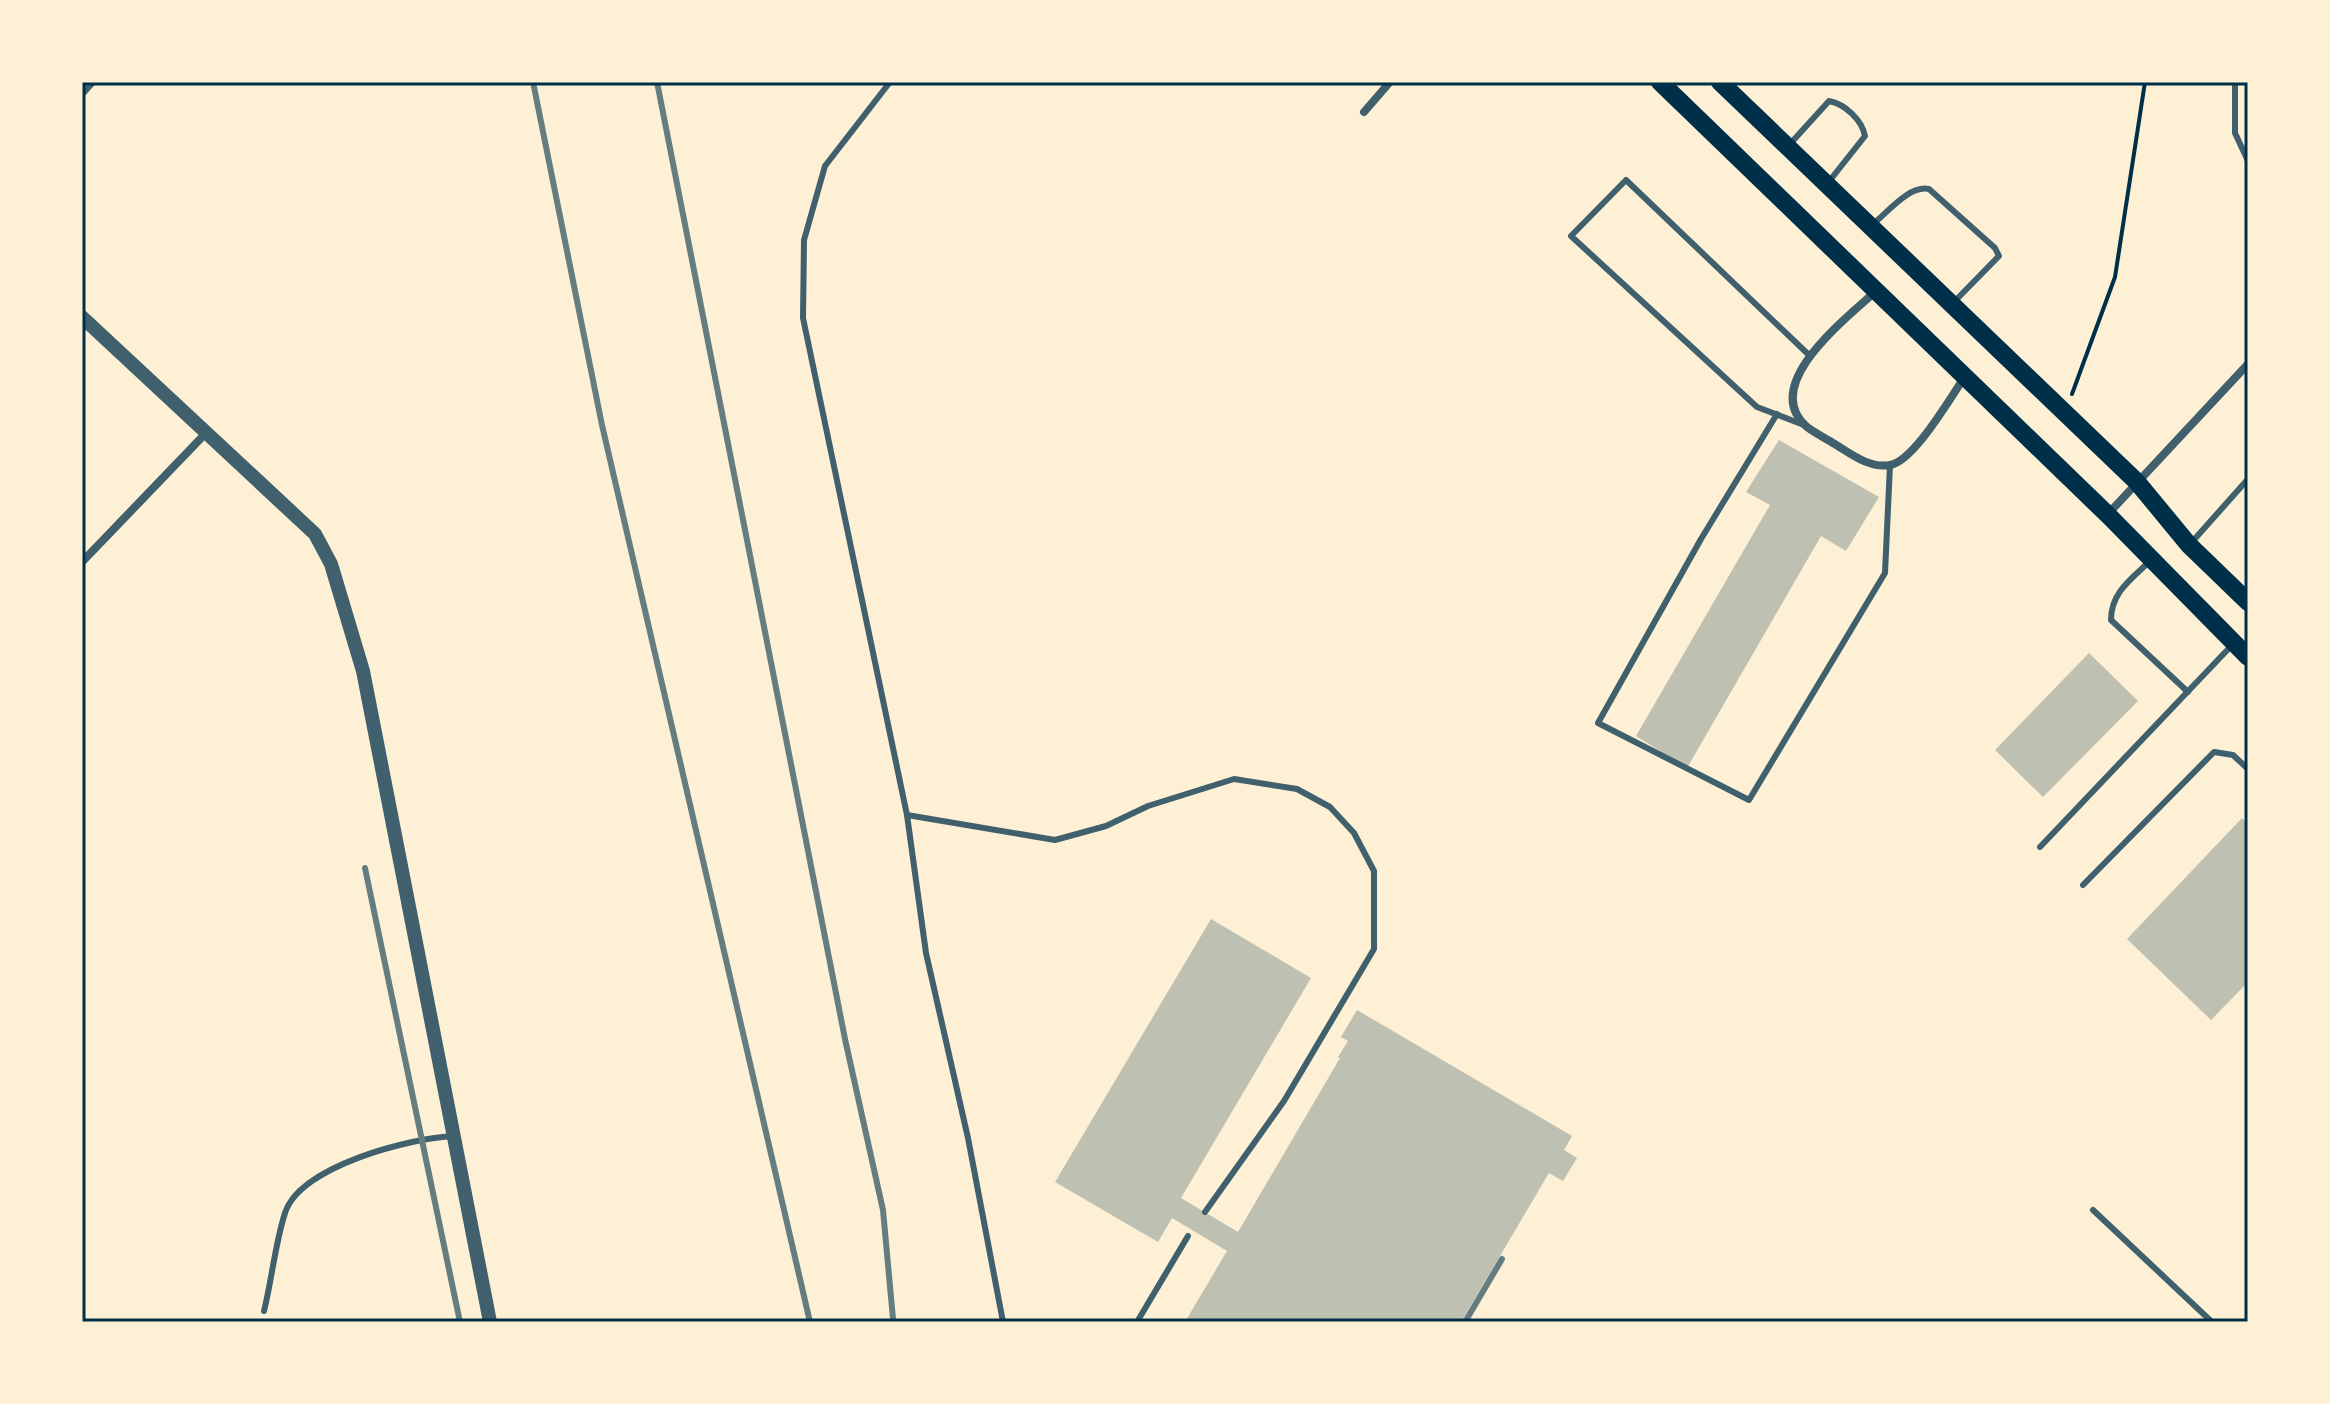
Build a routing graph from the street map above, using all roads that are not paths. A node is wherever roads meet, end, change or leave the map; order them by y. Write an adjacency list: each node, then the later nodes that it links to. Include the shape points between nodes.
1 (92, 82): 7 (street)
2 (890, 82): 34 (lane, via 825,166 804,240 803,318)
3 (1390, 82): 8 (street)
4 (1660, 82): 13 (main road)
5 (1720, 82): 9 (main road)
6 (2235, 82): 10 (lane, via 2235,133)
7 (82, 93)
8 (1364, 112)
9 (1788, 147): 11 (main road); 11 (lane, via 1829,101 1862,124 1865,136)
10 (2248, 161)
11 (1826, 184): 12 (main road)
12 (1870, 226): 14 (main road); 14 (lane, via 1921,187 1995,248 1999,256)
13 (1877, 290): 16 (street); 18 (main road)
14 (1952, 304): 24 (main road)
15 (82, 317): 21 (street)
16 (1810, 356): 19 (lane, via 1626,180 1571,236 1757,407); 20 (street, via 1795,379 1793,400)
17 (2248, 364): 24 (street)
18 (1965, 377): 22 (street, via 1908,455); 25 (main road)
19 (1777, 414): 20 (lane); 22 (lane, via 1598,723 1749,800 1885,573)
20 (1805, 425): 22 (street, via 1865,462)
21 (205, 434): 28 (street); 37 (street, via 315,534 331,564 363,671)
22 (1890, 465)
23 (2248, 479): 26 (lane)
24 (2137, 482): 25 (street); 26 (main road)
25 (2108, 515): 27 (main road)
26 (2189, 545): 29 (main road)
27 (2151, 560): 30 (main road); 32 (lane, via 2118,592 2111,620)
28 (82, 562)
29 (2248, 602)
30 (2233, 644): 31 (main road); 32 (lane)
31 (2248, 657)
32 (2188, 692): 35 (lane)
33 (2248, 769): 36 (lane, via 2233,755 2214,752)
34 (907, 815): 39 (lane, via 1055,840 1234,779 1297,789 1330,807 1354,833 1374,871 1374,949 1284,1101); 43 (lane, via 926,953)
35 (2040, 847)
36 (2083, 885)
37 (454, 1136): 41 (lane, via 422,1138 326,1172 301,1188 286,1211); 42 (street)
38 (2093, 1210): 45 (lane)
39 (1205, 1212)
40 (1188, 1236): 44 (lane)
41 (264, 1311)
42 (490, 1322)
43 (1003, 1322)
44 (1137, 1322)
45 (2212, 1322)

